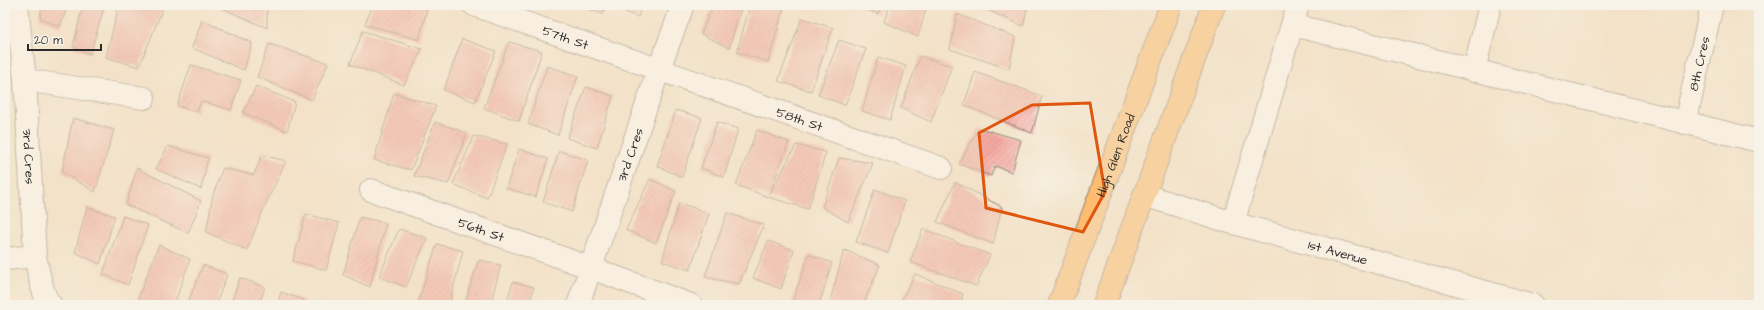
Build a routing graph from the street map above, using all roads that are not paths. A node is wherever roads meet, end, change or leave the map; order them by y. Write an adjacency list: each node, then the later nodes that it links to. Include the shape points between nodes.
1 (17, 5): 9 (street, 3rd Cres)
2 (474, 5): 10 (street, 57th St)
3 (683, 5): 10 (street, 3rd Cres)
4 (1171, 5): 27 (main road, High Glen Road)
5 (1214, 5): 18 (main road)
6 (1490, 5): 11 (street)
7 (1712, 5): 14 (street, 8th Cres)
8 (1296, 15): 11 (street); 19 (street)
9 (13, 43): 12 (street, 3rd Cres)
10 (659, 69): 16 (street, 58th St); 22 (street, 3rd Cres)
11 (1474, 71): 14 (street)
12 (25, 80): 13 (street); 20 (street, 3rd Cres)
13 (144, 98)
14 (1685, 123): 15 (street)
15 (1759, 141)
16 (941, 168)
17 (370, 190): 22 (street, 56th St)
18 (1144, 195): 19 (street, 1st Avenue); 28 (main road)
19 (1233, 223): 23 (street, 1st Avenue)
20 (35, 256): 21 (street); 24 (street, 3rd Cres, via 41,283)
21 (5, 259)
22 (592, 268): 25 (street, 3rd Cres); 26 (street, 56th St)
23 (1491, 300): 29 (street, 1st Avenue)
24 (51, 305)
25 (578, 305)
26 (690, 305)
27 (1059, 305)
28 (1104, 305)
29 (1533, 305)

